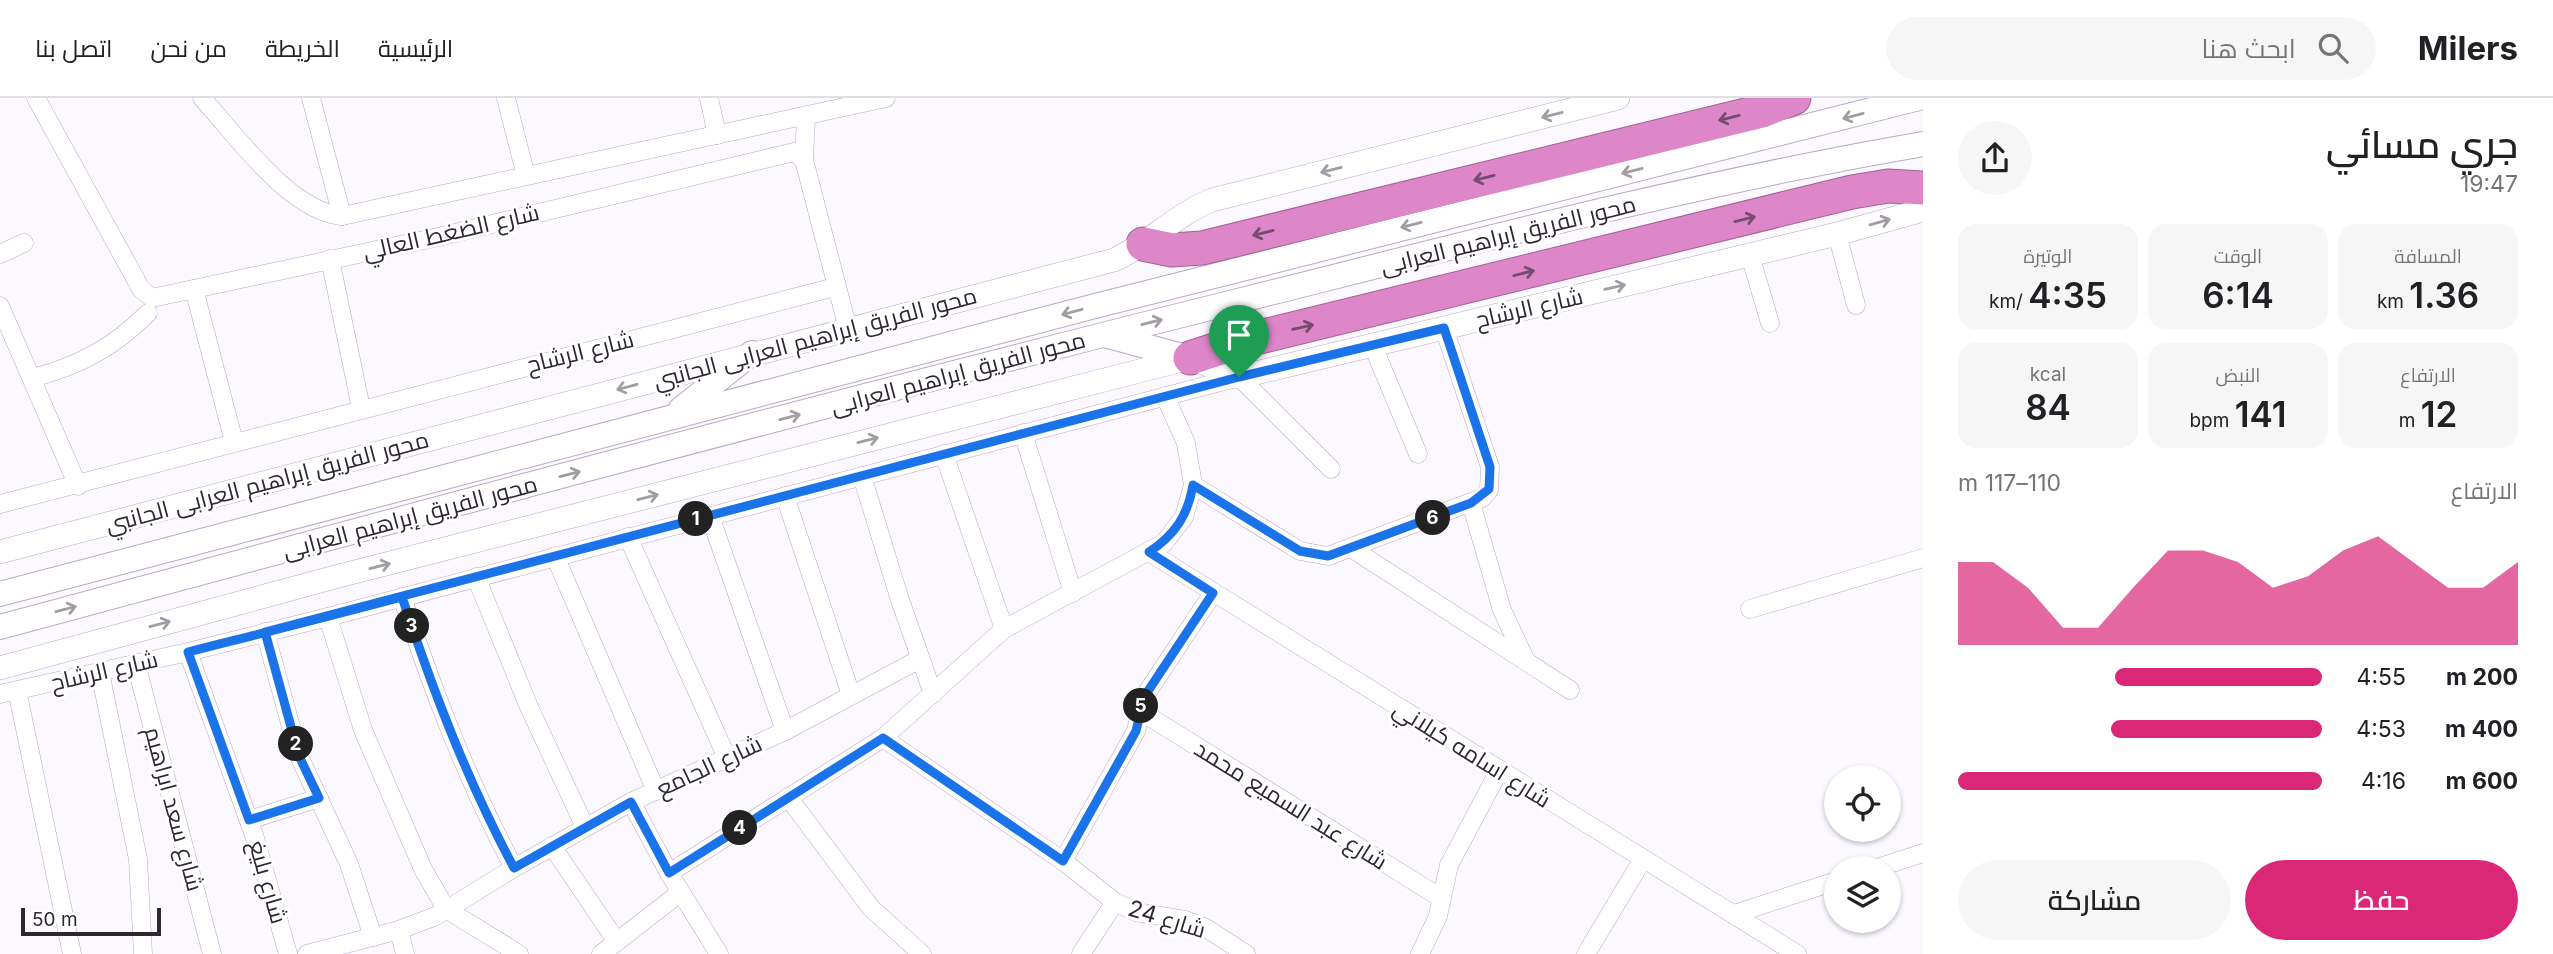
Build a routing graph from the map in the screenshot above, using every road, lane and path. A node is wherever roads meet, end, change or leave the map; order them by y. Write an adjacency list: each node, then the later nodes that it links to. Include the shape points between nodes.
1 (36, 98): 25 (street, شارع الضغط العالي, via 146,295 160,298)
2 (202, 98): 17 (street, via 275,178 313,207)
3 (311, 98): 17 (street)
4 (506, 98): 14 (street)
5 (709, 98): 11 (street)
6 (886, 98): 10 (street)
7 (1618, 98): 20 (street, محور الفريق إبراهيم العرابى الجانبي, one-way to 20, via 1228,195 1182,214)
8 (1794, 98): 20 (highway, one-way to 20, via 1762,111 1202,248 1171,250)
9 (1919, 98): 40 (main road, محور الفريق إبراهيم العرابى, one-way to 40)
10 (806, 117): 11 (street); 13 (street)
11 (717, 135): 14 (street)
12 (1923, 144): 32 (main road, محور الفريق إبراهيم العرابى, one-way to 12, via 1752,176)
13 (804, 160): 23 (street, شارع الضغط العالي, via 788,152); 24 (street)
14 (526, 176): 17 (street)
15 (1923, 188): 35 (highway, one-way to 15, via 1239,342 1852,192 1888,186)
16 (1923, 210): 18 (street, شارع الرشاح, one-way to 16)
17 (342, 216)
18 (1837, 234): 22 (street, شارع الرشاح); 26 (street)
19 (24, 243): 21 (street)
20 (1143, 244): 30 (street, محور الفريق إبراهيم العرابى الجانبي, via 1114,260)
21 (0, 254)
22 (1750, 255): 29 (street); 31 (street, شارع الرشاح, one-way to 22)
23 (330, 259): 25 (street, شارع الضغط العالي); 39 (street)
24 (835, 287): 30 (street); 39 (street, شارع الرشاح)
25 (194, 289): 42 (street)
26 (1856, 305)
27 (0, 306): 36 (street)
28 (148, 313): 36 (street, via 91,358)
29 (1770, 323)
30 (848, 328): 34 (street, محور الفريق إبراهيم العرابى الجانبي)
31 (1444, 328): 33 (street, شارع الرشاح); 50 (street, via 1490,467 1489,489)
32 (1104, 335): 35 (main road); 66 (main road, محور الفريق إبراهيم العرابى, one-way to 32)
33 (1373, 346): 37 (street, شارع الرشاح); 44 (street)
34 (752, 354): 40 (main road); 55 (street, محور الفريق إبراهيم العرابى الجانبي, one-way to 55)
35 (1190, 358): 37 (street); 73 (street, one-way to 35, via 335,577)
36 (32, 377): 48 (street)
37 (1239, 377): 38 (street, شارع الرشاح); 45 (street)
38 (1165, 396): 41 (street, شارع الرشاح); 47 (street, via 1186,443)
39 (361, 408): 42 (street, شارع الرشاح)
40 (672, 416): 62 (main road, محور الفريق إبراهيم العرابى)
41 (1023, 433): 43 (street, شارع الرشاح); 60 (street)
42 (234, 442): 48 (street, شارع الرشاح)
43 (944, 454): 46 (street, شارع الرشاح); 67 (street)
44 (1418, 454)
45 (1331, 469)
46 (862, 475): 49 (street, شارع الرشاح); 70 (street)
47 (1193, 485): 54 (street, via 1300,551 1328,556); 56 (street, via 1175,531)
48 (78, 486): 51 (street, شارع الرشاح)
49 (785, 496): 52 (street, شارع الرشاح); 78 (street)
50 (1471, 503): 54 (street); 71 (street, via 1502,610)
51 (0, 504)
52 (710, 516): 53 (street, شارع الرشاح); 80 (street)
53 (628, 537): 57 (street, شارع الرشاح); 82 (street)
54 (1351, 548): 71 (street)
55 (0, 552)
56 (1149, 552): 60 (street); 61 (street, شارع اسامه كيلاني)
57 (555, 556): 59 (street, شارع الرشاح); 84 (street)
58 (1923, 558): 64 (street)
59 (476, 577): 63 (street, شارع الرشاح); 89 (street)
60 (1073, 593): 67 (street)
61 (1213, 593): 79 (street, via 1144,697); 83 (street, شارع اسامه كيلاني)
62 (0, 594)
63 (402, 597): 65 (street, شارع الرشاح); 95 (street, via 452,739)
64 (1750, 609)
65 (327, 617): 68 (street, شارع الرشاح); 101 (street, via 377,765)
66 (0, 627)
67 (1004, 629): 77 (street)
68 (265, 632): 69 (street, شارع الرشاح); 86 (street, via 299,756)
69 (188, 652): 72 (street, شارع الرشاح); 88 (street, شارع بليغ)
70 (920, 659): 77 (street); 78 (street, شارع الجامع)
71 (1526, 662): 75 (street)
72 (136, 664): 74 (street, شارع الرشاح); 109 (street, شارع سعد ابراهيم)
73 (0, 668)
74 (100, 672): 76 (street, شارع الرشاح); 108 (street, via 138,859)
75 (1570, 690)
76 (9, 692): 107 (street)
77 (933, 694): 81 (street)
78 (851, 695): 80 (street, شارع الجامع)
79 (1140, 711): 94 (street, via 1136,731); 99 (street, شارع عبد السميع محمد)
80 (785, 731): 82 (street, شارع الجامع)
81 (883, 738): 85 (street); 94 (street, شارع 24)
82 (727, 758): 84 (street, شارع الجامع)
83 (1499, 771): 92 (street, شارع اسامه كيلاني); 99 (street, via 1452,858)
84 (656, 791): 87 (street, شارع الجامع)
85 (788, 797): 96 (street); 115 (street, via 872,908)
86 (319, 798): 88 (street); 104 (street, via 349,864)
87 (631, 802): 89 (street, شارع الجامع); 96 (street)
88 (249, 820): 110 (street, شارع بليغ)
89 (584, 827): 90 (street, شارع الجامع)
90 (552, 846): 95 (street, شارع الجامع); 105 (street)
91 (1923, 853): 93 (street)
92 (1643, 859): 102 (street, شارع اسامه كيلاني); 119 (street)
93 (1901, 860)
94 (1063, 861): 100 (street, شارع 24)
95 (514, 868): 101 (street, شارع الجامع)
96 (669, 873): 98 (street)
97 (1824, 885): 102 (street)
98 (681, 892): 105 (street); 114 (street)
99 (1441, 898): 118 (street, via 1431,936)
100 (1115, 902): 116 (street); 117 (street, شارع 24, via 1136,912 1206,928)
101 (446, 909): 103 (street, شارع الجامع); 112 (street)
102 (1734, 914): 120 (street, شارع اسامه كيلاني)
103 (399, 930): 104 (street, شارع الجامع); 111 (street)
104 (373, 937): 106 (street, شارع الجامع)
105 (617, 942): 113 (street)
106 (316, 953)
107 (72, 954)
108 (143, 954)
109 (212, 954)
110 (288, 954)
111 (405, 954)
112 (520, 954)
113 (601, 954)
114 (719, 954)
115 (922, 954)
116 (1081, 954)
117 (1246, 954)
118 (1420, 954)
119 (1586, 954)
120 (1797, 954)

